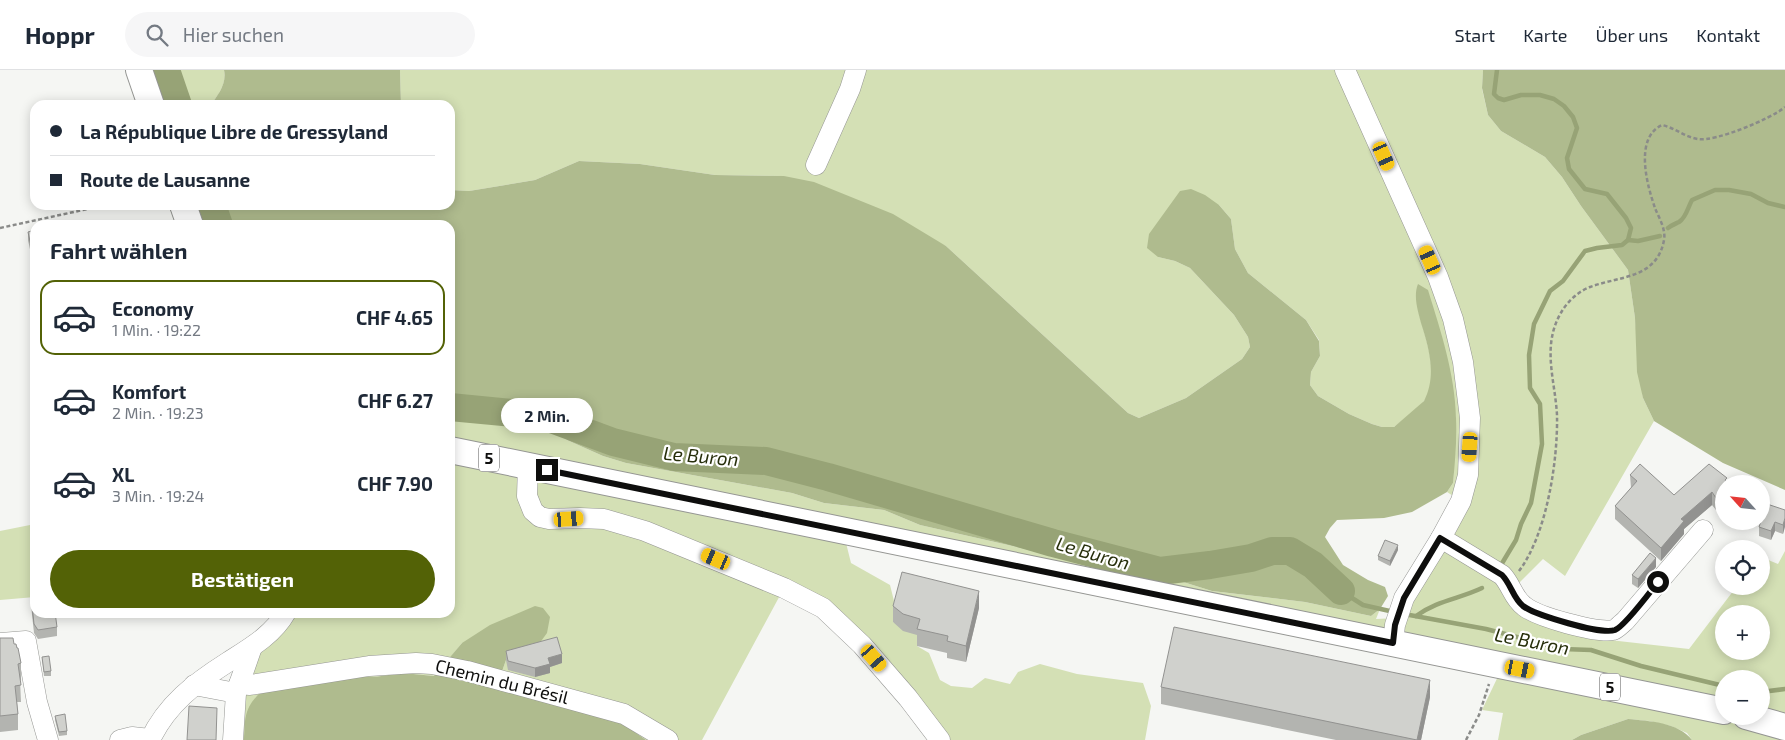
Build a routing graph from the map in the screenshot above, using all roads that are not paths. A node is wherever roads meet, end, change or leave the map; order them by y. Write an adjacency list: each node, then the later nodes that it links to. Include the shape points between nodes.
1 (139, 70): 4 (main road)
2 (856, 70): 5 (street)
3 (1346, 70): 9 (street, via 1438,277 1453,319 1463,362 1470,418 1468,475 1461,501)
4 (148, 100)
5 (816, 165)
6 (455, 451): 7 (main road, 5)
7 (528, 466): 11 (main road, 5); 24 (street, via 526,496 533,512 540,517 604,519 639,529 784,588 823,608 862,645)
8 (1703, 530): 9 (street, via 1614,630 1574,625 1532,612 1522,605 1500,575)
9 (1440, 538): 11 (street, via 1404,598)
10 (282, 618): 13 (street)
11 (1394, 634): 16 (main road, 5, via 1496,664)
12 (0, 643): 19 (street, via 26,641)
13 (252, 647): 14 (street); 15 (street)
14 (194, 685): 15 (street, Chemin du Brésil); 21 (street, via 167,712)
15 (237, 689): 22 (street); 23 (street, Chemin du Brésil, via 369,666 432,664 624,714)
16 (1715, 709)
17 (1770, 723): 18 (main road)
18 (1785, 727)
19 (48, 740)
20 (120, 740): 21 (street, via 132,737)
21 (150, 740)
22 (233, 740)
23 (668, 740)
24 (940, 740)

